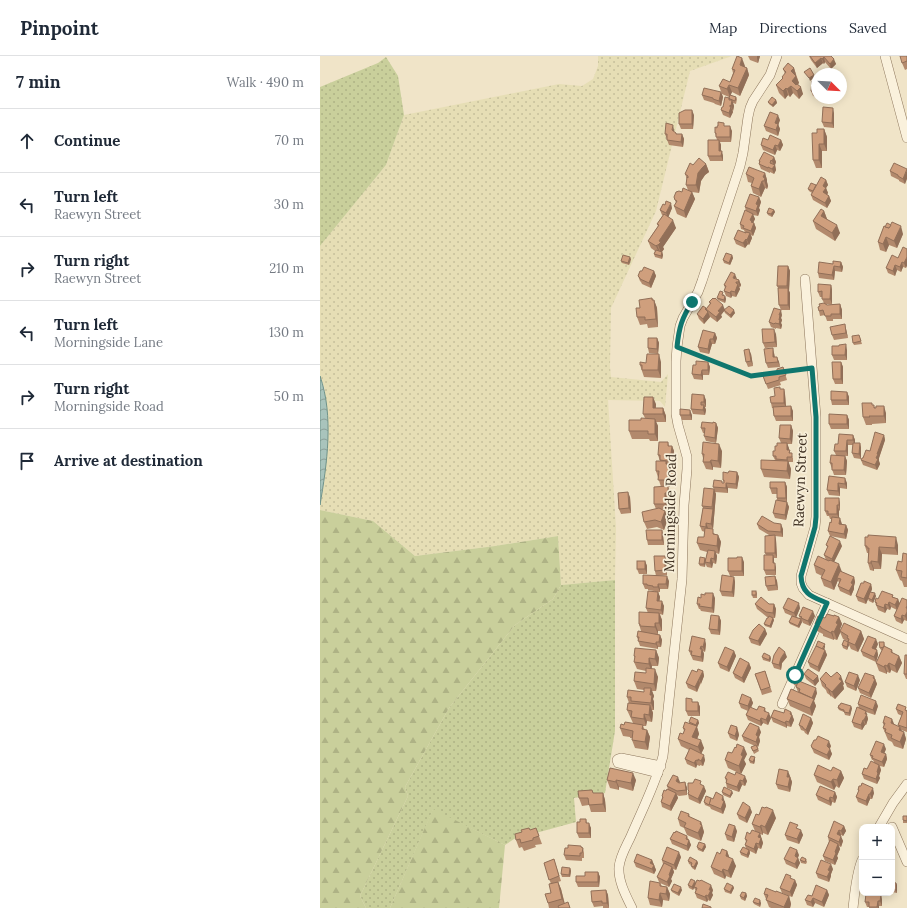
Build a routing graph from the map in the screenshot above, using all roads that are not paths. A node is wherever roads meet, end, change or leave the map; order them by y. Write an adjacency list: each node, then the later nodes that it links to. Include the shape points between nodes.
1 (777, 56): 13 (street, Morningside Road, via 770,75 750,108 740,166 698,292 680,326 676,361 676,414 687,457 682,579 665,742 659,769 619,867 623,888)
2 (885, 56): 3 (street)
3 (907, 138)
4 (805, 279): 5 (street, Raewyn Street, via 816,417 816,517 801,583 805,592)
5 (827, 603): 6 (street, Raewyn Street); 7 (street)
6 (907, 639)
7 (782, 704)
8 (907, 784): 9 (street)
9 (881, 823)
10 (895, 834): 11 (street)
11 (907, 862)
12 (859, 868): 14 (street)
13 (632, 908)
14 (854, 908)

